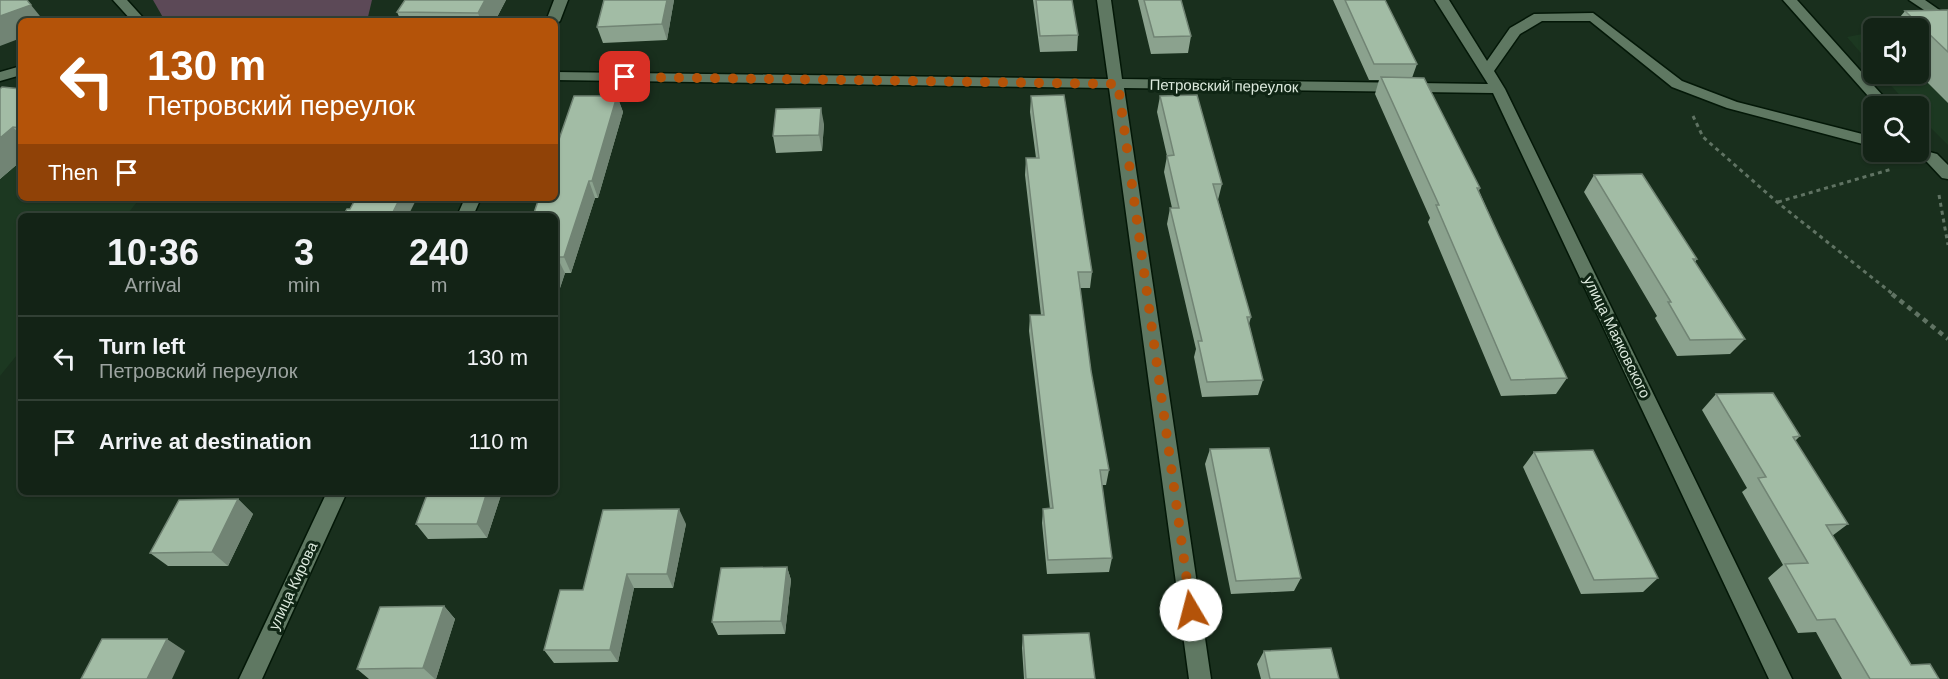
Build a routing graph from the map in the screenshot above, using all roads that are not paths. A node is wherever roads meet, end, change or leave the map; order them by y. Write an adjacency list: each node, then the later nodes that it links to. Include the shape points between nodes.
1 (120, 0): 9 (street)
2 (561, 0): 10 (street)
3 (1104, 0): 16 (street)
4 (1442, 0): 13 (street, улица Маяковского)
5 (1579, 0): 8 (street)
6 (1790, 0): 18 (street)
7 (1916, 0): 11 (street)
8 (1593, 16): 13 (street, via 1539,16 1515,31); 19 (street, via 1677,84 1732,105)
9 (136, 18)
10 (554, 18)
11 (1948, 22)
12 (18, 71): 15 (street)
13 (1487, 71): 17 (street, улица Маяковского)
14 (558, 76): 16 (street, Петровский переулок)
15 (0, 77)
16 (1118, 84): 17 (street, Петровский переулок); 26 (street)
17 (1498, 89): 27 (street, улица Маяковского)
18 (1876, 96)
19 (1863, 139)
20 (1929, 155): 22 (street)
21 (1929, 157): 22 (street)
22 (1932, 158): 23 (street)
23 (1948, 174)
24 (336, 495): 25 (street, улица Кирова)
25 (250, 679)
26 (1200, 679)
27 (1781, 679)

